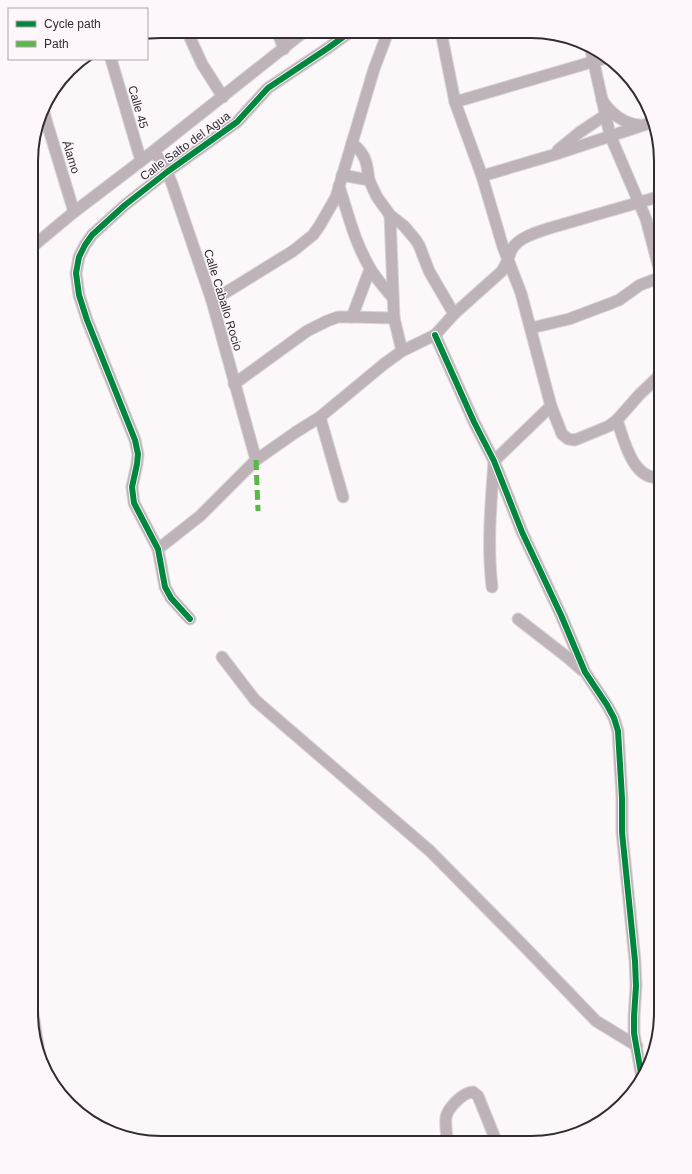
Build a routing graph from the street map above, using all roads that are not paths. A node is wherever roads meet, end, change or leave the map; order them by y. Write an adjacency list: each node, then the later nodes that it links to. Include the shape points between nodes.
1 (190, 38): 12 (street, via 202,64)
2 (280, 38): 7 (street)
3 (297, 38): 7 (street, Calle Salto del Agua)
4 (342, 38): 23 (street, Calle Salto del Agua, via 268,88 237,122)
5 (386, 38): 19 (street)
6 (442, 38): 14 (street)
7 (284, 49): 12 (street, Calle Salto del Agua)
8 (592, 55): 11 (street)
9 (111, 60): 22 (street, Calle 45)
10 (600, 60): 11 (street)
11 (594, 61): 13 (street); 14 (street)
12 (223, 97): 20 (street, Calle Salto del Agua)
13 (602, 100): 15 (street); 17 (street, via 607,108 626,122 633,125)
14 (455, 102): 25 (street)
15 (604, 116): 18 (street); 21 (street)
16 (46, 119): 30 (street, Álamo)
17 (649, 123): 18 (street)
18 (610, 135): 21 (street); 29 (street)
19 (352, 143): 24 (street); 26 (street, via 365,158)
20 (154, 151): 22 (street, Calle Salto del Agua); 23 (street, Calle Caballo Rocio)
21 (553, 155): 25 (street)
22 (140, 161): 30 (street, Calle Salto del Agua)
23 (167, 172): 38 (street, Calle Caballo Rocio); 54 (street, Calle Salto del Agua, via 92,235 79,257 76,273 87,320 135,440 137,464 132,487 134,503)
24 (342, 175): 26 (street); 27 (street)
25 (482, 176): 34 (street)
26 (369, 180): 31 (street, via 372,189)
27 (339, 186): 35 (street, via 361,251); 38 (street, via 336,197 313,235)
28 (654, 198): 29 (street)
29 (639, 203): 33 (street); 34 (street, via 533,234 512,249)
30 (74, 212): 32 (street, Calle Salto del Agua)
31 (390, 215): 37 (street); 39 (street, via 404,226 419,245 429,271)
32 (38, 242)
33 (654, 250)
34 (508, 260): 39 (street, via 501,272); 42 (street)
35 (370, 269): 37 (street); 40 (street)
36 (654, 279): 42 (street, via 609,304 569,319)
37 (393, 298): 41 (street)
38 (212, 301): 46 (street, Calle Caballo Rocio)
39 (454, 314): 43 (street)
40 (352, 317): 41 (street); 46 (street, via 338,317 316,326)
41 (394, 318): 44 (street)
42 (531, 328): 47 (street)
43 (435, 335): 44 (street); 51 (street)
44 (402, 351): 48 (street)
45 (654, 380): 49 (street)
46 (234, 384): 50 (street, Calle Caballo Rocio)
47 (551, 406): 49 (street, via 562,434 571,440 600,430); 51 (street)
48 (320, 417): 50 (street); 53 (street)
49 (617, 420): 52 (street, via 638,468 644,474)
50 (256, 460): 54 (street, via 200,516)
51 (494, 462): 55 (street, via 489,546); 59 (street)
52 (654, 477)
53 (343, 498)
54 (158, 549): 56 (street, via 165,587 170,598)
55 (492, 587)
56 (190, 619)
57 (518, 620): 59 (street)
58 (222, 657): 60 (street, via 262,707 430,851 596,1021)
59 (584, 672): 60 (street, via 607,705 618,731 622,832 635,961 634,1033)
60 (637, 1046): 61 (street)
61 (640, 1068)
62 (446, 1136): 63 (street, via 447,1114 451,1107 466,1093 473,1092 478,1096)
63 (494, 1136)

